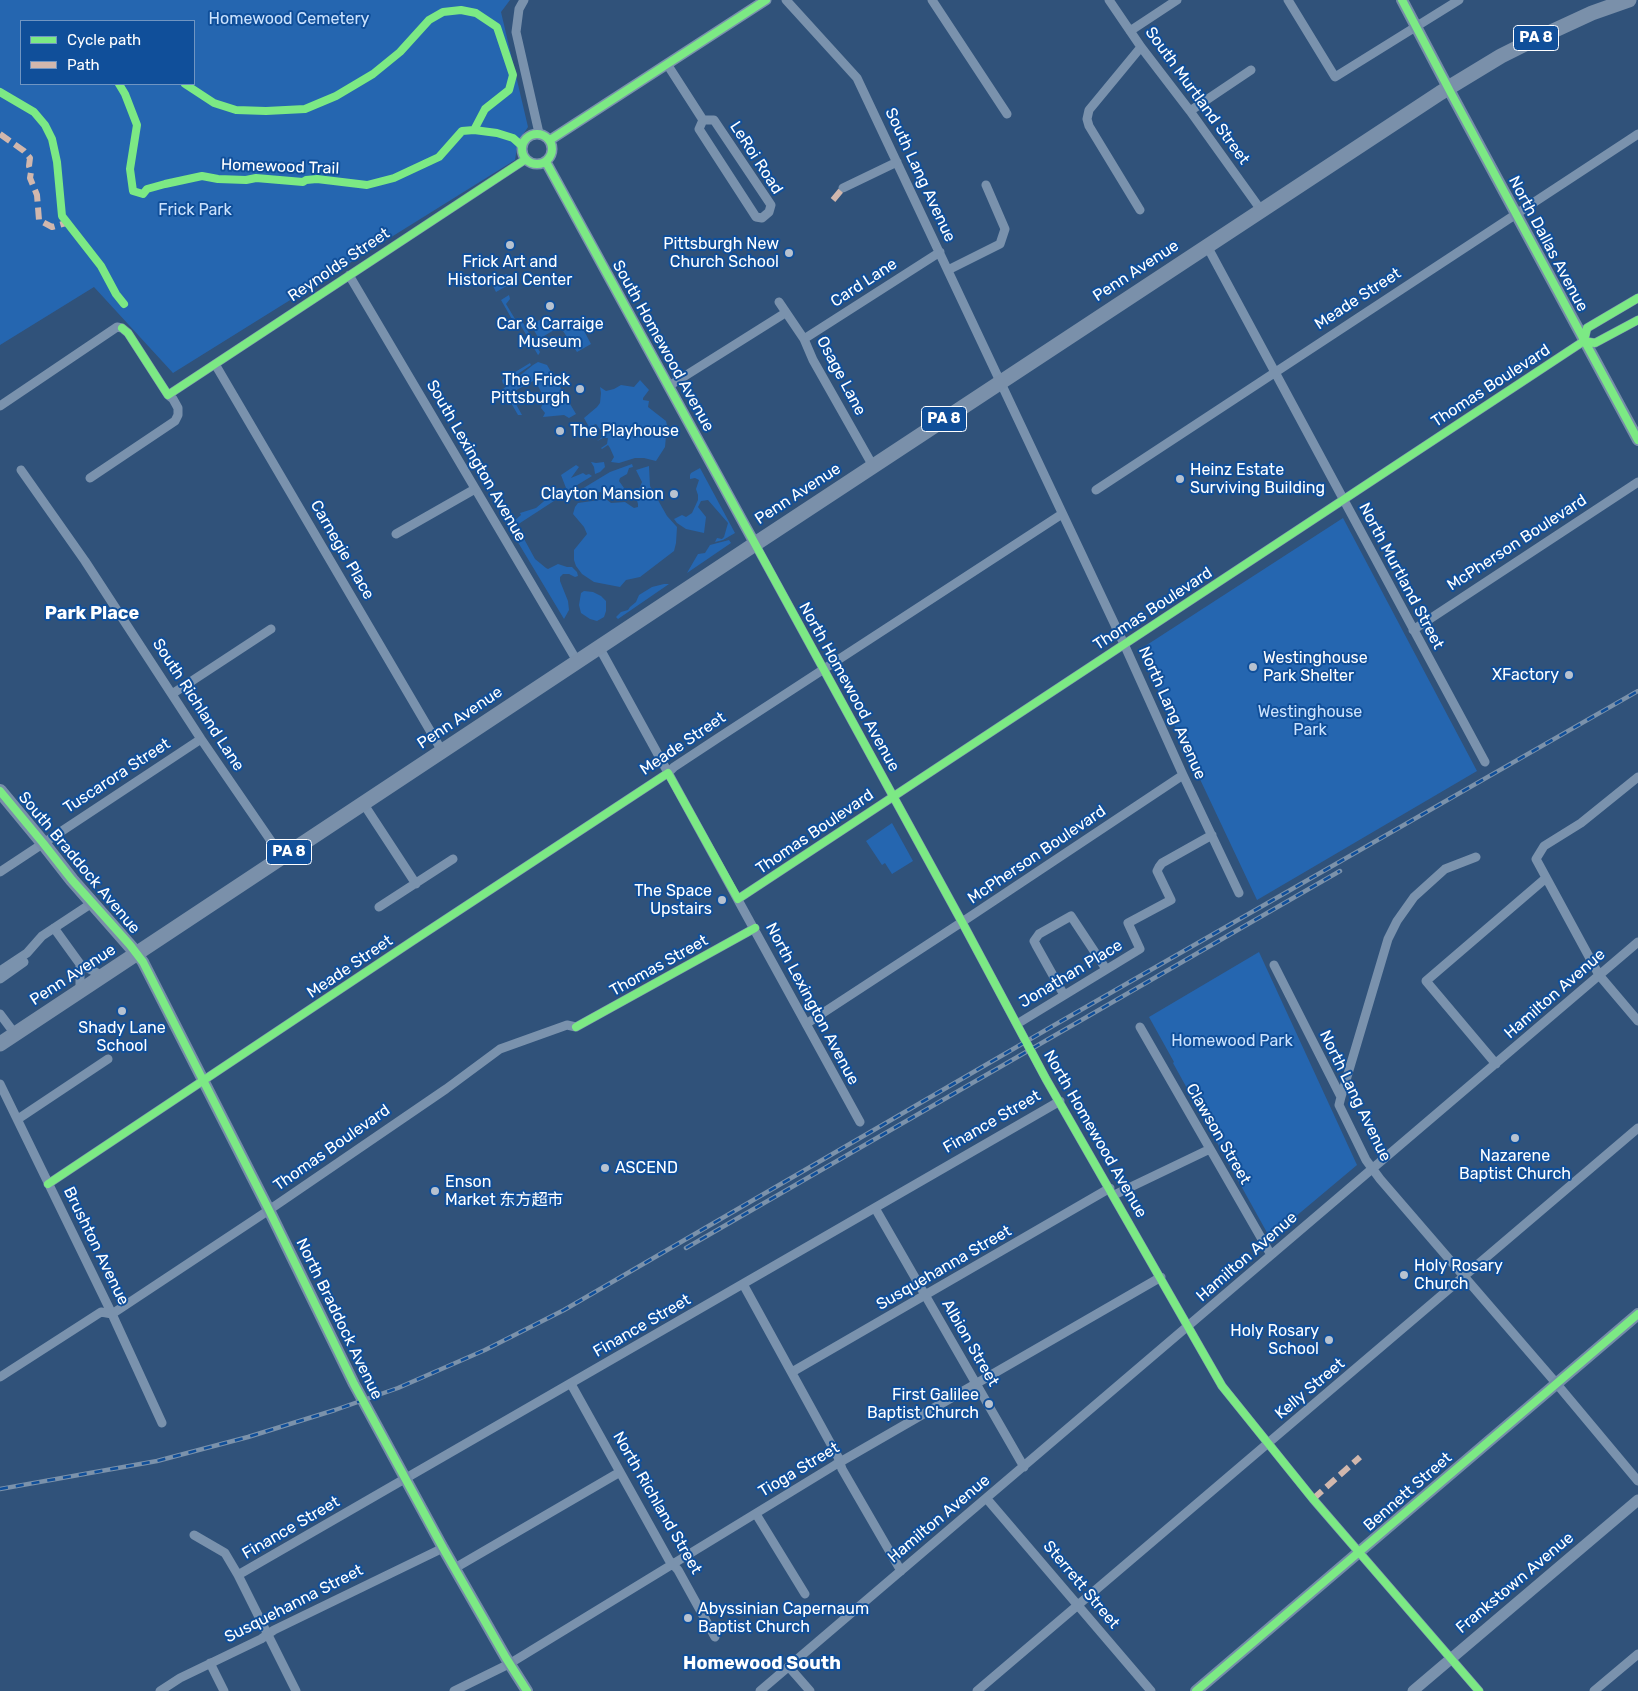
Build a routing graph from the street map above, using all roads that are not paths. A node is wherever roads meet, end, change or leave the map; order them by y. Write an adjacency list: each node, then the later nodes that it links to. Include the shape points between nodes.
1 (524, 0): 20 (street, via 519,9 516,32)
2 (766, 0): 14 (street)
3 (786, 0): 25 (street, South Lang Avenue, via 858,78)
4 (932, 0): 18 (street)
5 (1108, 0): 12 (street, South Murtland Street)
6 (1177, 0): 12 (street)
7 (1288, 0): 11 (street, via 1335,77)
8 (1402, 0): 11 (main road, North Dallas Avenue)
9 (1459, 0): 11 (street)
10 (1629, 0): 16 (highway, Penn Avenue / PA 8, via 1543,35)
11 (1416, 26): 16 (main road, North Dallas Avenue)
12 (1130, 31): 13 (street, South Murtland Street)
13 (1141, 47): 17 (street, South Murtland Street); 28 (street, via 1090,110 1087,119)
14 (667, 64): 19 (street, LeRoi Road); 22 (street)
15 (1251, 70): 17 (street)
16 (1448, 88): 29 (highway, Penn Avenue / PA 8); 30 (main road, North Dallas Avenue)
17 (1190, 111): 29 (street, South Murtland Street)
18 (1007, 114)
19 (703, 120): 19 (street, LeRoi Road, via 699,129 756,217 762,218 771,206 714,120)
20 (540, 133): 22 (street); 23 (street, via 524,141 522,150)
21 (1638, 134): 30 (street, Meade Street)
22 (550, 140): 24 (street, via 552,156)
23 (526, 159): 24 (street, via 538,165); 34 (street, Reynolds Street)
24 (546, 162): 44 (street, South Homewood Avenue)
25 (897, 162): 27 (street); 32 (street, South Lang Avenue)
26 (986, 185): 33 (street, via 1005,229 1000,244)
27 (842, 188)
28 (1140, 210)
29 (1261, 210): 31 (highway, Penn Avenue / PA 8)
30 (1516, 214): 40 (main road, North Dallas Avenue); 42 (street, Meade Street)
31 (1207, 246): 42 (street, North Murtland Street); 43 (highway, Penn Avenue / PA 8)
32 (940, 252): 33 (street, South Lang Avenue); 39 (street, Card Lane)
33 (948, 270): 43 (street, South Lang Avenue)
34 (349, 275): 41 (street, Reynolds Street); 52 (street, South Lexington Avenue)
35 (1638, 298): 40 (street, Thomas Boulevard, via 1587,328)
36 (779, 302): 39 (street, Osage Lane)
37 (782, 315): 44 (street)
38 (1638, 320): 40 (street, Thomas Boulevard, via 1595,343)
39 (804, 339): 48 (street, Osage Lane)
40 (1584, 341): 47 (main road, North Dallas Avenue); 54 (street, Thomas Boulevard)
41 (215, 364): 45 (street, Reynolds Street); 66 (street, Carnegie Place)
42 (1275, 372): 53 (street, Meade Street); 54 (street, North Murtland Street)
43 (1001, 381): 48 (highway, Penn Avenue / PA 8); 55 (street, North Lang Avenue)
44 (669, 386): 57 (street, South Homewood Avenue)
45 (168, 395): 46 (street, via 128,333 117,327); 50 (street, via 178,408 175,421)
46 (0, 406)
47 (1638, 440)
48 (873, 466): 57 (highway, Penn Avenue / PA 8)
49 (21, 470): 64 (street, South Richland Lane, via 85,560)
50 (90, 478)
51 (1638, 482): 59 (street, McPherson Boulevard)
52 (475, 489): 56 (street); 62 (street, South Lexington Avenue)
53 (1096, 490)
54 (1344, 500): 59 (street, North Murtland Street); 60 (street, Thomas Boulevard)
55 (1062, 514): 60 (street, North Lang Avenue); 63 (street, Meade Street)
56 (396, 534)
57 (755, 544): 61 (highway, Penn Avenue / PA 8); 63 (street, North Homewood Avenue)
58 (271, 629): 64 (street)
59 (1413, 630): 67 (street, North Murtland Street)
60 (1124, 644): 69 (street, North Lang Avenue); 72 (street, Thomas Boulevard)
61 (599, 647): 62 (highway, Penn Avenue / PA 8); 68 (street, North Lexington Avenue)
62 (577, 661): 66 (highway, Penn Avenue / PA 8)
63 (824, 669): 68 (street, Meade Street); 72 (street, North Homewood Avenue)
64 (172, 694): 65 (street, South Richland Lane)
65 (201, 739): 75 (street, Tuscarora Street); 77 (street, South Richland Lane)
66 (442, 751): 73 (highway, Penn Avenue / PA 8)
67 (1484, 762)
68 (668, 773): 83 (street, North Lexington Avenue); 111 (street, Meade Street)
69 (1183, 775): 74 (street, North Lang Avenue); 86 (street, McPherson Boulevard)
70 (1638, 778): 80 (street, via 1581,823 1544,846 1536,860)
71 (0, 791): 75 (main road, South Braddock Avenue)
72 (893, 796): 83 (street, Thomas Boulevard); 86 (street, North Homewood Avenue)
73 (363, 803): 77 (highway, Penn Avenue / PA 8); 81 (street)
74 (1212, 835): 82 (street, North Lang Avenue); 94 (street, Jonathan Place, via 1162,863 1157,871 1171,900 1128,923 1140,949)
75 (44, 843): 79 (street, Tuscarora Street); 84 (main road, South Braddock Avenue)
76 (1476, 857): 113 (street, via 1446,869 1414,897 1397,921 1388,939)
77 (282, 858): 91 (highway, Penn Avenue / PA 8)
78 (453, 860): 81 (street)
79 (0, 872)
80 (1546, 878): 96 (street); 110 (street, via 1426,981)
81 (416, 884): 85 (street)
82 (1239, 894)
83 (738, 899): 88 (street, North Lexington Avenue)
84 (92, 903): 87 (street); 91 (main road, South Braddock Avenue)
85 (380, 907)
86 (962, 922): 103 (street, McPherson Boulevard); 104 (street, North Homewood Avenue)
87 (54, 928): 90 (street); 92 (street)
88 (755, 928): 103 (street, North Lexington Avenue); 105 (street, Thomas Street)
89 (1638, 942): 96 (street, Hamilton Avenue)
90 (36, 943): 95 (street); 98 (street, via 29,958)
91 (137, 954): 97 (highway, Penn Avenue / PA 8); 111 (main road, North Braddock Avenue)
92 (80, 964): 97 (street); 99 (street)
93 (1274, 965): 113 (street, North Lang Avenue)
94 (1106, 969): 100 (street, Jonathan Place); 100 (street, via 1071,916 1039,934 1034,941)
95 (0, 971)
96 (1599, 975): 102 (street); 110 (street, Hamilton Avenue)
97 (103, 976): 99 (highway, Penn Avenue / PA 8)
98 (0, 980)
99 (80, 991): 107 (highway, Penn Avenue / PA 8)
100 (1064, 995): 104 (street, Jonathan Place)
101 (0, 1014): 107 (street)
102 (1638, 1021)
103 (806, 1024): 116 (street, North Lexington Avenue)
104 (1017, 1024): 114 (street, North Homewood Avenue)
105 (576, 1027): 123 (street, Thomas Boulevard, via 567,1024 500,1049)
106 (1140, 1027): 118 (street, Clawson Street)
107 (15, 1034): 108 (highway, Penn Avenue / PA 8)
108 (0, 1044)
109 (108, 1059): 115 (street)
110 (1496, 1064): 119 (street, Hamilton Avenue)
111 (204, 1081): 120 (street, Meade Street); 123 (main road, North Braddock Avenue)
112 (0, 1084): 115 (street, Brushton Avenue)
113 (1340, 1097): 119 (street, North Lang Avenue, via 1339,1105)
114 (1060, 1101): 121 (street, North Homewood Avenue); 122 (street, Finance Street)
115 (18, 1119): 120 (street, Brushton Avenue)
116 (860, 1122)
117 (1638, 1128): 126 (street, Kelly Street)
118 (1210, 1149): 121 (street, Susquehanna Street); 124 (street, Clawson Street)
119 (1372, 1169): 124 (street, Hamilton Avenue); 126 (street, North Lang Avenue)
120 (48, 1184): 129 (street, Brushton Avenue)
121 (1112, 1192): 125 (street, North Homewood Avenue); 128 (street, Susquehanna Street)
122 (875, 1208): 127 (street, Finance Street); 128 (street, Albion Street)
123 (269, 1210): 129 (street, Thomas Boulevard); 142 (main road, North Braddock Avenue, via 354,1384)
124 (1271, 1255): 131 (street, Hamilton Avenue)
125 (1161, 1277): 131 (street, North Homewood Avenue); 136 (street, Tioga Street)
126 (1464, 1277): 134 (street, North Lang Avenue); 138 (street, Kelly Street)
127 (743, 1284): 132 (street); 135 (street, Finance Street)
128 (926, 1296): 132 (street, Susquehanna Street); 136 (street, Albion Street)
129 (112, 1314): 133 (street, via 102,1312); 137 (street, Brushton Avenue)
130 (1638, 1314): 134 (main road, Bennett Street)
131 (1189, 1326): 138 (street, North Homewood Avenue, via 1222,1386); 140 (street, Hamilton Avenue)
132 (792, 1372): 139 (street)
133 (0, 1377)
134 (1556, 1383): 143 (street, North Lang Avenue); 149 (main road, Bennett Street)
135 (571, 1384): 141 (street, North Richland Street); 142 (street, Finance Street)
136 (976, 1384): 139 (street, Tioga Street); 140 (street, Albion Street)
137 (162, 1423)
138 (1268, 1444): 149 (street, North Homewood Avenue); 155 (street, Kelly Street)
139 (840, 1462): 146 (street, Tioga Street); 152 (street)
140 (1024, 1467): 144 (street, Hamilton Avenue)
141 (620, 1472): 150 (street, North Richland Street); 151 (street)
142 (406, 1479): 148 (main road, North Braddock Avenue); 153 (street, Finance Street)
143 (1638, 1481)
144 (987, 1498): 152 (street, Hamilton Avenue); 155 (street, Sterrett Street)
145 (1638, 1500): 159 (street, Frankstown Avenue)
146 (756, 1514): 150 (street, Tioga Street); 154 (street)
147 (194, 1535): 153 (street, via 225,1553)
148 (444, 1548): 151 (main road, North Braddock Avenue); 156 (street, Susquehanna Street)
149 (1359, 1552): 159 (street, North Homewood Avenue); 172 (main road, Bennett Street)
150 (673, 1564): 157 (street, North Richland Street); 161 (street, Tioga Street)
151 (455, 1568): 161 (main road, North Braddock Avenue)
152 (901, 1571): 162 (street, Hamilton Avenue)
153 (238, 1575): 156 (street)
154 (805, 1594)
155 (1078, 1605): 170 (street, Kelly Street); 171 (street, Sterrett Street)
156 (268, 1635): 160 (street, Susquehanna Street); 165 (street)
157 (715, 1637)
158 (1638, 1654): 175 (street)
159 (1451, 1659): 173 (street, Frankstown Avenue); 174 (street, North Homewood Avenue)
160 (210, 1663): 163 (street, Susquehanna Street); 164 (street)
161 (509, 1664): 166 (street, Tioga Street); 167 (main road, North Braddock Avenue)
162 (789, 1667): 168 (street, Hamilton Avenue); 169 (street)
163 (160, 1691)
164 (224, 1691)
165 (296, 1691)
166 (454, 1691)
167 (527, 1691)
168 (760, 1691)
169 (810, 1691)
170 (977, 1691)
171 (1151, 1691)
172 (1196, 1691)
173 (1413, 1691)
174 (1479, 1691)
175 (1594, 1691)

